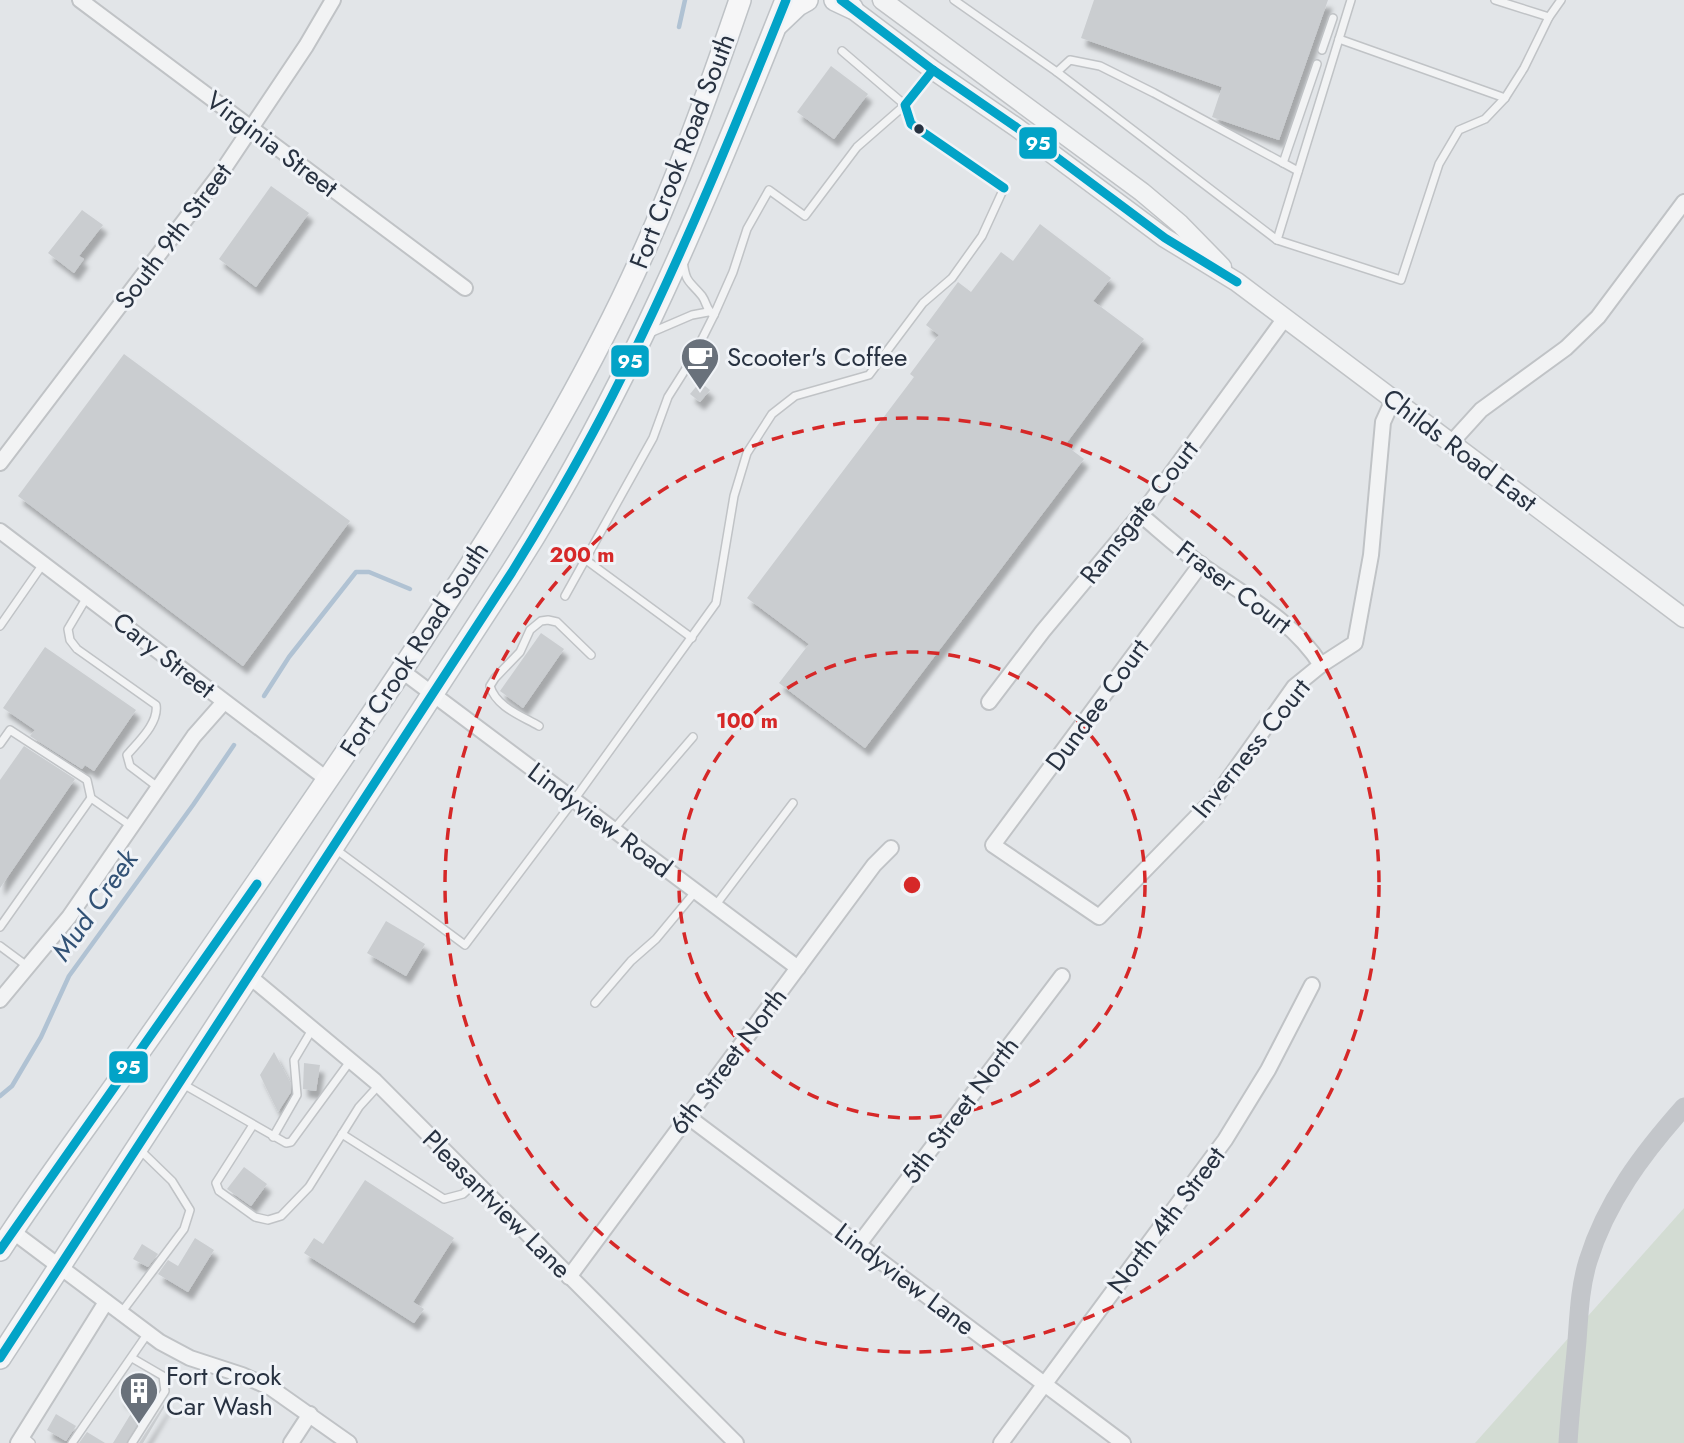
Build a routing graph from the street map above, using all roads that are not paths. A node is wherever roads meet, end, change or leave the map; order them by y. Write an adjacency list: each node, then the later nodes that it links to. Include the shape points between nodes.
1 (80, 0): 23 (street, Virginia Street)
2 (333, 0): 23 (street, South 9th Street)
3 (786, 0): 14 (main road)
4 (807, 0): 14 (main road)
5 (882, 0): 29 (street, Childs Road East, via 1142,192)
6 (954, 0): 20 (lane)
7 (1351, 0): 15 (lane)
8 (1495, 0): 12 (lane)
9 (1561, 0): 12 (lane)
10 (842, 3): 19 (street, Childs Road East)
11 (738, 4): 49 (main road, Fort Crook Road South, via 663,212 608,329 507,505)
12 (1549, 17): 21 (lane)
13 (1333, 18): 16 (lane)
14 (774, 28): 28 (main road)
15 (1339, 39): 21 (lane); 25 (lane)
16 (1322, 50)
17 (842, 51): 22 (lane)
18 (1317, 64): 24 (lane)
19 (933, 70): 22 (lane); 29 (street, Childs Road East, via 1166,238)
20 (1057, 72): 24 (lane, via 1070,60 1100,66); 27 (lane)
21 (1505, 99): 27 (lane, via 1485,119 1459,130 1439,164 1401,280)
22 (905, 105): 31 (lane, via 857,147 805,216 769,190); 46 (lane, via 911,124 1004,188 982,236 952,278 923,303 869,374 796,396 772,414 747,453 734,496 716,603)
23 (252, 129): 30 (street, Virginia Street); 36 (street, South 9th Street)
24 (1283, 163): 25 (lane)
25 (1298, 171): 27 (lane)
26 (1684, 202): 35 (street, via 1598,317 1566,348 1481,410)
27 (1277, 240)
28 (682, 250): 31 (lane, via 689,284 704,298); 33 (main road)
29 (1237, 282): 32 (street, Childs Road East)
30 (465, 288)
31 (711, 314): 33 (lane, via 692,315); 39 (lane, via 692,359 668,397 653,438)
32 (1285, 318): 34 (street, Childs Road East); 37 (street, Ramsgate Court)
33 (642, 336): 50 (main road, via 547,513)
34 (1393, 400): 35 (street, Childs Road East); 48 (street, Inverness Court, via 1382,422 1371,555 1355,643)
35 (1451, 443): 44 (street, Childs Road East)
36 (0, 463)
37 (1140, 515): 41 (street, Fraser Court); 52 (street, Ramsgate Court)
38 (0, 531): 40 (street, Cary Street)
39 (586, 560): 42 (lane); 46 (lane)
40 (44, 564): 43 (street, Cary Street); 45 (lane)
41 (1200, 564): 48 (street, Fraser Court, via 1288,626); 67 (street, Dundee Court, via 993,845)
42 (565, 596)
43 (88, 597): 51 (street, Cary Street); 57 (lane, via 68,629 70,640 156,705 153,721 127,755 131,766)
44 (1684, 618)
45 (0, 626)
46 (692, 638): 59 (lane)
47 (590, 655): 53 (lane, via 557,622 541,621 495,678 490,686 498,700)
48 (1321, 665): 67 (street, Inverness Court, via 1294,688 1215,798)
49 (402, 671): 50 (street, Lindyview Road); 56 (main road, Fort Crook Road South)
50 (432, 694): 59 (street, Lindyview Road); 63 (main road)
51 (224, 702): 56 (street, Cary Street); 57 (street)
52 (989, 702)
53 (539, 726)
54 (693, 737): 62 (lane)
55 (0, 744): 58 (lane, via 10,730 87,780)
56 (328, 780): 88 (main road, Fort Crook Road South)
57 (159, 788): 61 (street)
58 (90, 798): 61 (lane); 68 (lane)
59 (575, 800): 62 (street, Lindyview Road); 63 (lane, via 465,945)
60 (793, 803): 66 (lane)
61 (132, 826): 70 (street, via 69,917)
62 (614, 830): 65 (street, Lindyview Road)
63 (333, 847): 72 (main road)
64 (891, 848): 71 (street, 6th Street North)
65 (695, 892): 66 (street, Lindyview Road); 76 (lane)
66 (715, 906): 71 (street, Lindyview Road)
67 (1099, 917)
68 (1, 923)
69 (0, 946): 70 (lane)
70 (27, 966): 75 (street)
71 (798, 968): 82 (street, 6th Street North)
72 (249, 976): 77 (street, Pleasantview Lane); 79 (main road)
73 (1062, 976): 89 (street, 5th Street North)
74 (1312, 985): 98 (street, North 4th Street, via 1225,1140)
75 (0, 1000)
76 (595, 1003)
77 (313, 1028): 78 (street, Pleasantview Lane); 85 (lane, via 294,1060 297,1095)
78 (351, 1060): 80 (street, Pleasantview Lane); 85 (lane, via 291,1142)
79 (180, 1083): 83 (lane); 86 (main road)
80 (379, 1085): 84 (lane); 87 (street, Pleasantview Lane)
81 (1684, 1107): 108 (main road, via 1616,1197 1587,1262)
82 (687, 1116): 89 (street, Lindyview Lane); 92 (street, 6th Street North)
83 (253, 1125): 84 (lane, via 216,1184 256,1217 268,1220 281,1216 309,1187); 85 (lane)
84 (342, 1134): 87 (lane, via 444,1199 463,1194)
85 (274, 1138)
86 (138, 1148): 91 (main road); 94 (lane, via 172,1181 190,1210 184,1229)
87 (475, 1183): 92 (street, Pleasantview Lane)
88 (12, 1231): 90 (main road, Fort Crook Road South); 91 (street)
89 (859, 1244): 98 (street, Lindyview Lane)
90 (0, 1250)
91 (61, 1266): 93 (street); 96 (main road)
92 (569, 1277): 105 (street, Pleasantview Lane)
93 (106, 1302): 94 (street); 100 (street)
94 (121, 1313): 95 (street)
95 (148, 1333): 97 (lane); 99 (street, via 190,1358 256,1380)
96 (0, 1358)
97 (132, 1358): 101 (lane); 102 (lane, via 163,1376 165,1391)
98 (1044, 1384): 106 (street, North 4th Street); 107 (street, Lindyview Lane)
99 (310, 1414): 103 (street); 104 (street)
100 (24, 1441)
101 (72, 1443)
102 (132, 1443)
103 (291, 1443)
104 (349, 1443)
105 (736, 1443)
106 (1001, 1443)
107 (1123, 1443)
108 (1568, 1443)

